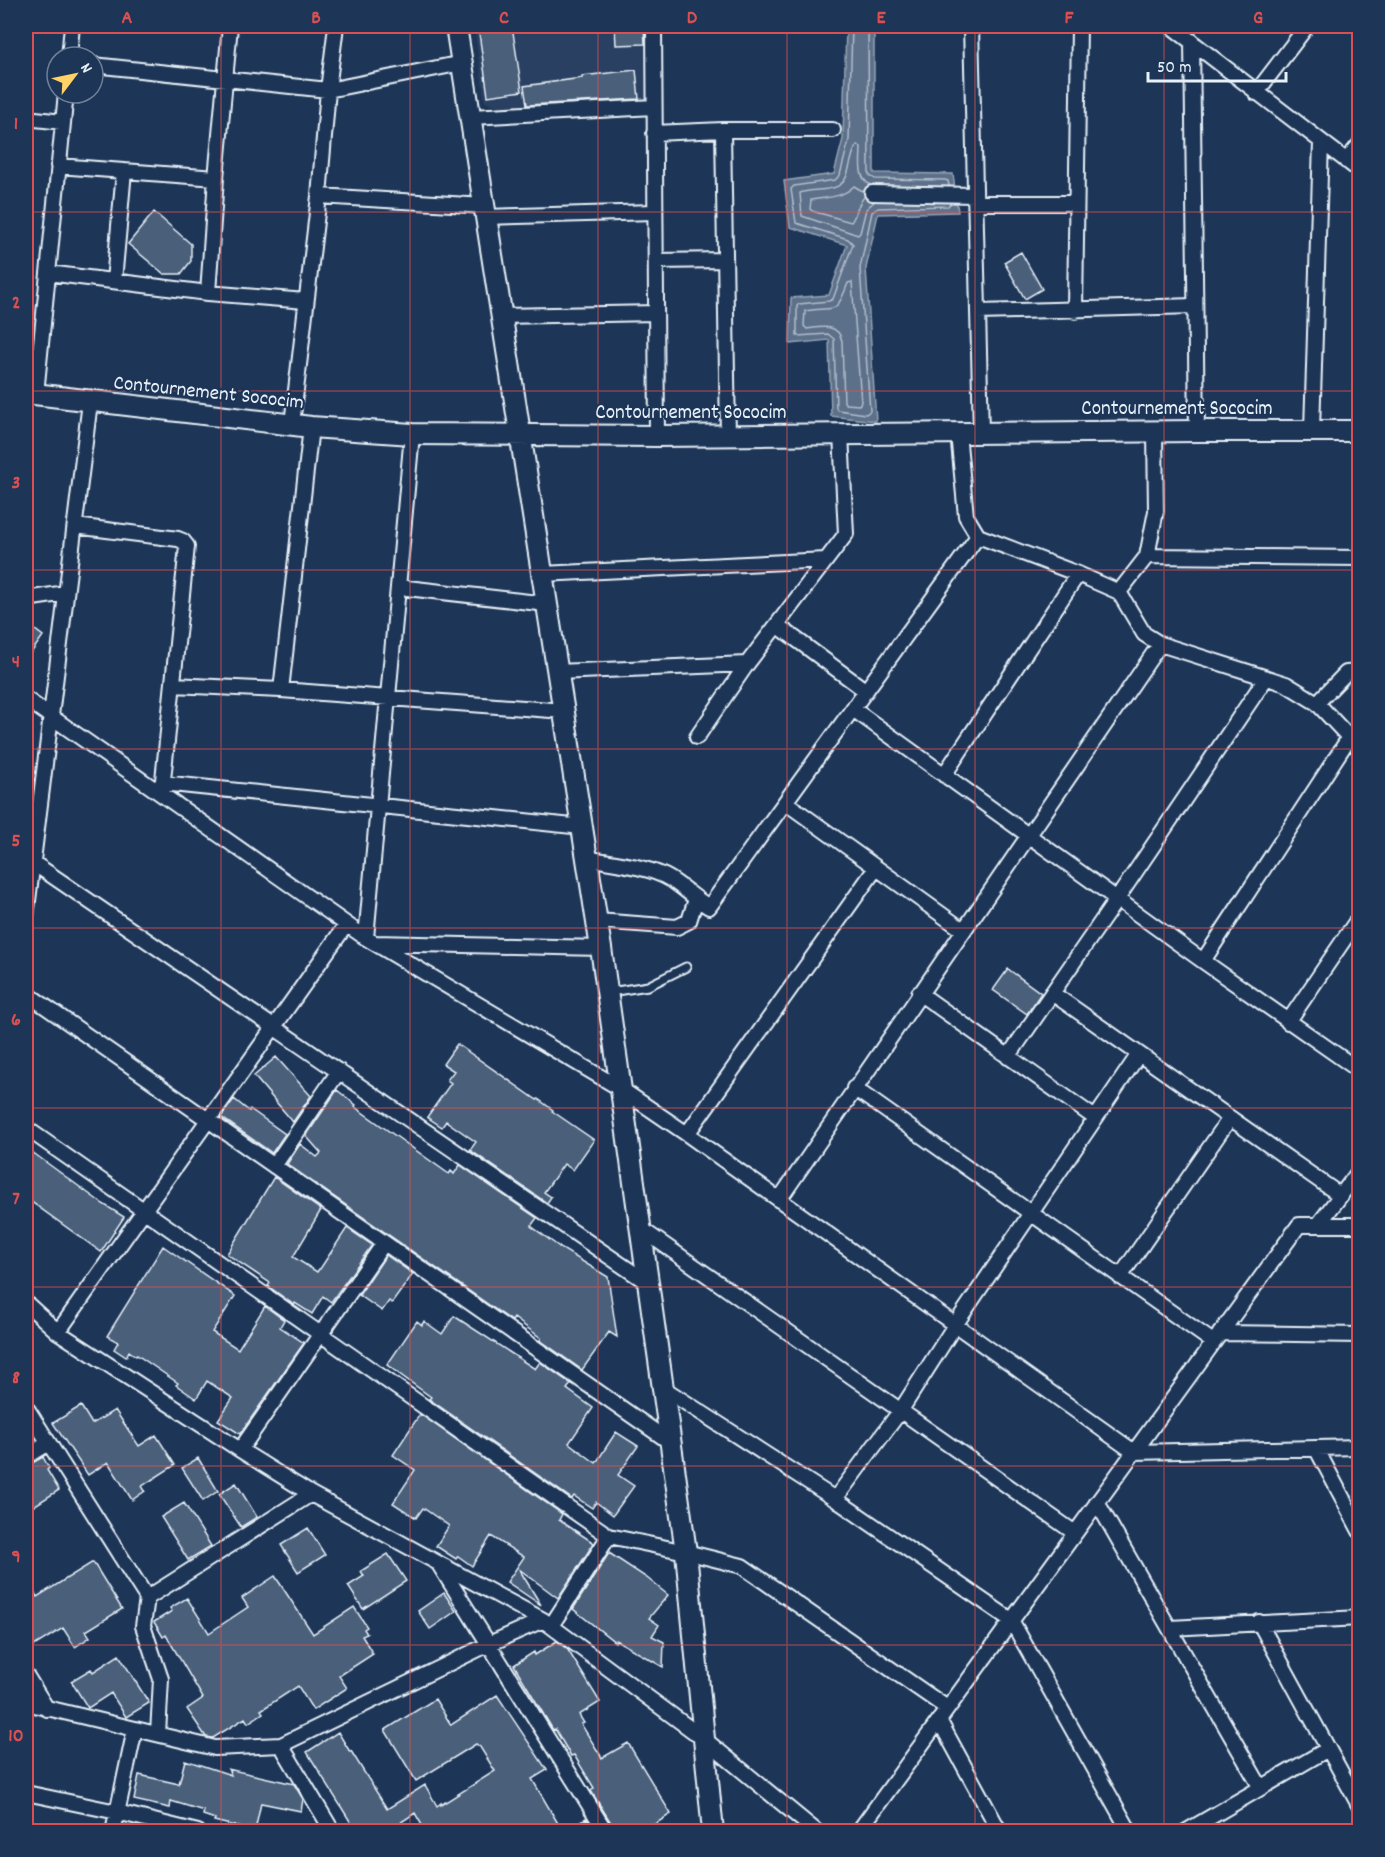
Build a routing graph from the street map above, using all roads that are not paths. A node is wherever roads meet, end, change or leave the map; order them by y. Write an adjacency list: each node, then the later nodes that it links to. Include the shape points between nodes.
1 (72, 26): 11 (street)
2 (230, 26): 14 (street)
3 (336, 26): 15 (street)
4 (456, 26): 12 (street)
5 (654, 26): 18 (street)
6 (972, 26): 34 (street)
7 (1079, 26): 35 (street)
8 (1171, 26): 10 (street)
9 (1307, 26): 16 (street)
10 (1192, 42): 16 (street); 44 (street)
11 (70, 45)
12 (462, 63): 15 (street); 19 (street)
13 (105, 66): 14 (street)
14 (226, 78): 15 (street); 31 (street)
15 (328, 90): 33 (street)
16 (1256, 93): 25 (street)
17 (65, 105): 21 (street)
18 (654, 107): 19 (street); 24 (street)
19 (471, 117): 36 (street)
20 (26, 118): 21 (street)
21 (63, 122): 28 (street)
22 (723, 130): 23 (street); 24 (street); 38 (street)
23 (833, 130)
24 (654, 133): 37 (street)
25 (1321, 142): 27 (street); 53 (street)
26 (1359, 144): 27 (street)
27 (1346, 161): 30 (street)
28 (58, 166): 29 (street); 40 (street)
29 (124, 171): 31 (street); 41 (street)
30 (1359, 171)
31 (216, 178): 42 (street)
32 (872, 193): 34 (street)
33 (319, 196): 36 (street); 43 (street)
34 (976, 199): 35 (street); 46 (street)
35 (1076, 203): 45 (street)
36 (485, 211): 37 (street); 48 (street)
37 (654, 212): 39 (street)
38 (725, 260): 39 (street); 62 (street)
39 (656, 261): 47 (street)
40 (48, 273): 41 (street); 49 (street)
41 (114, 281): 42 (street)
42 (208, 293): 43 (street)
43 (306, 302): 51 (street)
44 (1196, 306): 45 (street); 52 (street)
45 (1075, 311): 46 (street)
46 (978, 312): 57 (street)
47 (657, 314): 48 (street); 61 (street)
48 (502, 316): 60 (street)
49 (31, 394): 50 (street, Contournement Sococim)
50 (90, 402): 51 (street, Contournement Sococim); 63 (street)
51 (302, 425): 58 (street, Contournement Sococim); 82 (street)
52 (1197, 430): 53 (street, Contournement Sococim); 55 (street, Contournement Sococim)
53 (1312, 430): 54 (street, Contournement Sococim)
54 (1359, 430)
55 (1155, 431): 57 (street, Contournement Sococim); 65 (street, via 1156,511)
56 (958, 433): 57 (street, Contournement Sococim); 59 (street, Contournement Sococim); 64 (street, via 966,516)
57 (981, 433)
58 (412, 434): 60 (street, Contournement Sococim); 70 (street)
59 (841, 434): 62 (street, Contournement Sococim); 67 (street, via 846,534)
60 (520, 435): 61 (street, Contournement Sococim); 68 (street)
61 (657, 436): 62 (street, Contournement Sococim)
62 (728, 436)
63 (75, 526): 72 (street); 81 (street, via 178,539 187,546)
64 (978, 536): 69 (street); 83 (street)
65 (1147, 556): 66 (street); 71 (street)
66 (1359, 558)
67 (826, 560): 68 (street); 75 (street)
68 (542, 574): 74 (street)
69 (1078, 574): 71 (street); 93 (street)
70 (398, 587): 74 (street); 85 (street)
71 (1119, 592): 76 (street, via 1144,634)
72 (66, 593): 73 (street); 89 (street)
73 (26, 599)
74 (547, 604): 78 (street)
75 (777, 625): 77 (street); 83 (street)
76 (1160, 644): 80 (street); 98 (street)
77 (747, 664): 78 (street); 90 (street)
78 (558, 672): 88 (street)
79 (1359, 672): 86 (street, via 1346,673)
80 (1266, 678): 86 (street, via 1286,684); 102 (street)
81 (173, 685): 82 (street); 94 (street)
82 (281, 690): 85 (street)
83 (866, 691): 87 (street)
84 (26, 699): 89 (street)
85 (387, 699): 88 (street); 96 (street)
86 (1317, 703): 91 (street)
87 (852, 709): 93 (street); 95 (street)
88 (564, 711): 97 (street)
89 (51, 716): 94 (street); 100 (street)
90 (697, 737)
91 (1349, 738): 92 (street); 111 (street)
92 (1359, 748)
93 (944, 775): 98 (street)
94 (162, 789): 96 (street); 107 (street)
95 (784, 802): 101 (street); 103 (street, via 709,907)
96 (378, 806): 97 (street); 109 (street)
97 (582, 827): 99 (street)
98 (1028, 835): 102 (street); 108 (street)
99 (587, 858): 103 (street, via 656,872); 106 (street)
100 (29, 862): 105 (street); 118 (street)
101 (876, 868): 108 (street); 129 (street)
102 (1117, 899): 111 (street); 116 (street)
103 (696, 900): 106 (street, via 689,921 677,927)
104 (1359, 916): 117 (street)
105 (26, 917)
106 (597, 921): 110 (street)
107 (346, 925): 109 (street); 118 (street)
108 (963, 930): 115 (street)
109 (370, 940): 110 (street); 124 (street)
110 (601, 948): 113 (street)
111 (1203, 961): 117 (street)
112 (686, 967): 113 (lane, via 648,986)
113 (607, 992): 124 (street)
114 (26, 993): 127 (street)
115 (919, 993): 120 (street); 123 (street)
116 (1053, 993): 119 (street); 120 (street)
117 (1288, 1022): 122 (street)
118 (274, 1027): 121 (street); 127 (street)
119 (1139, 1054): 125 (street); 126 (street)
120 (1008, 1057): 125 (street)
121 (339, 1071): 130 (street); 141 (street)
122 (1359, 1071)
123 (854, 1088): 133 (street); 135 (street)
124 (621, 1089): 129 (street); 138 (street)
125 (1095, 1118): 135 (street)
126 (1230, 1118): 132 (street); 140 (street)
127 (208, 1120): 130 (street); 134 (street)
128 (26, 1128): 134 (street)
129 (687, 1134): 133 (street)
130 (274, 1166): 139 (street)
131 (1359, 1170): 132 (street)
132 (1340, 1196): 136 (street)
133 (778, 1200): 143 (street)
134 (144, 1211): 144 (street); 145 (street)
135 (1031, 1213): 140 (street); 143 (street)
136 (1318, 1225): 137 (street); 147 (street, via 1299,1225)
137 (1359, 1225)
138 (640, 1228): 141 (street); 150 (street)
139 (384, 1242): 145 (street); 151 (street)
140 (1120, 1277): 147 (street)
141 (648, 1283): 148 (street)
142 (26, 1304): 144 (street)
143 (955, 1325): 150 (street); 156 (street)
144 (58, 1332): 155 (street)
145 (320, 1334): 155 (street); 163 (street)
146 (1359, 1335): 147 (street)
147 (1217, 1338): 156 (street)
148 (663, 1388): 151 (street); 159 (street)
149 (26, 1407): 152 (street)
150 (901, 1410): 159 (street); 162 (street)
151 (670, 1442): 164 (street)
152 (49, 1443): 157 (street); 166 (street)
153 (1316, 1448): 154 (street); 156 (street); 161 (street)
154 (1359, 1448)
155 (240, 1450): 158 (street)
156 (1134, 1452): 160 (street)
157 (26, 1457)
158 (311, 1494): 165 (street); 166 (street)
159 (835, 1499): 168 (street)
160 (1097, 1502): 162 (street); 171 (street)
161 (1359, 1531)
162 (1075, 1533): 168 (street)
163 (609, 1536): 164 (street); 170 (street)
164 (686, 1552): 176 (street, via 742,1566); 180 (street)
165 (439, 1564): 170 (street); 172 (street)
166 (147, 1598): 179 (street, via 143,1626 161,1679)
167 (1359, 1618): 169 (street)
168 (1011, 1620): 176 (street); 195 (street)
169 (1258, 1622): 171 (street); 182 (street)
170 (547, 1623): 172 (street); 180 (street)
171 (1170, 1628): 183 (street)
172 (489, 1644): 181 (street); 190 (street)
173 (26, 1675): 175 (street)
174 (26, 1703): 175 (street)
175 (47, 1708): 178 (street)
176 (947, 1708): 177 (street)
177 (939, 1720): 193 (street); 194 (street)
178 (135, 1729): 179 (street); 186 (street)
179 (158, 1734): 181 (street, via 215,1748)
180 (704, 1739): 191 (street); 192 (street)
181 (281, 1745): 189 (street)
182 (1328, 1749): 183 (street); 185 (street)
183 (1261, 1788): 196 (street)
184 (26, 1793): 186 (street)
185 (1359, 1807)
186 (117, 1812): 187 (street); 188 (street)
187 (113, 1832)
188 (198, 1832)
189 (333, 1832)
190 (606, 1832)
191 (713, 1832)
192 (817, 1832)
193 (858, 1832)
194 (1000, 1832)
195 (1130, 1832)
196 (1185, 1832)

